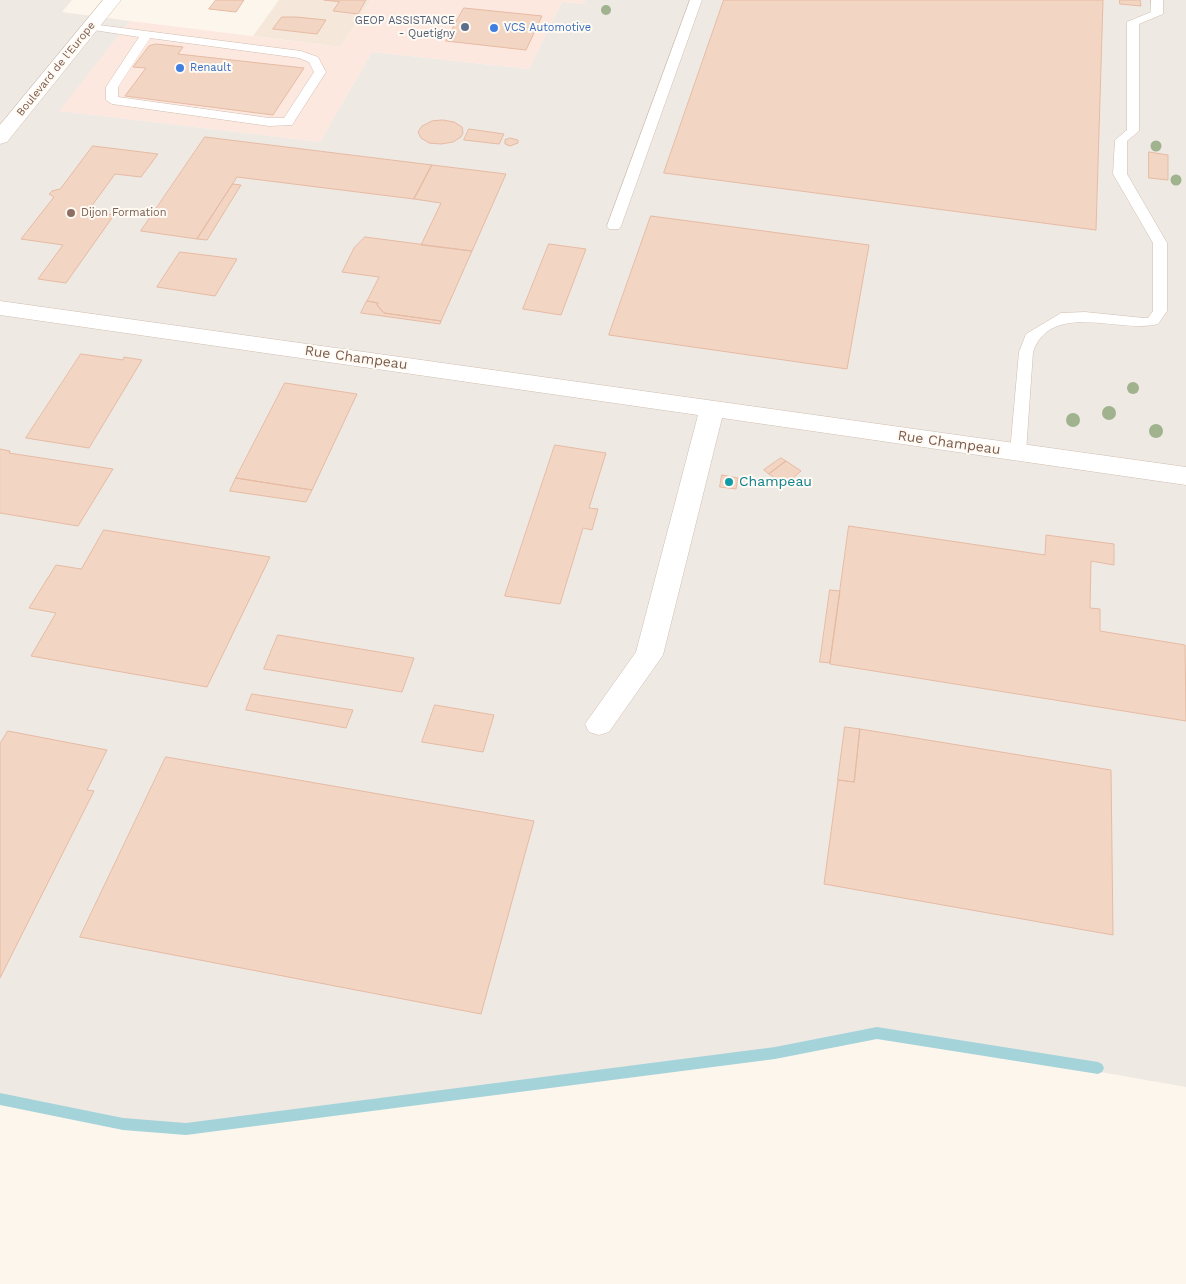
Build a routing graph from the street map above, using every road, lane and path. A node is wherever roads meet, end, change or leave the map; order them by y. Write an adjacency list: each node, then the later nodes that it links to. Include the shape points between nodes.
1 (112, 0): 4 (street, Boulevard de l'Europe)
2 (696, 0): 7 (lane)
3 (1157, 0): 10 (lane, via 1157,14 1133,22 1133,131 1121,140 1120,174 1160,243 1160,311 1153,321 1144,324 1085,317 1061,318 1031,337 1026,352)
4 (91, 27): 5 (lane); 6 (street, Boulevard de l'Europe)
5 (147, 34): 5 (lane, via 301,54 314,60 320,72 288,122 112,100 112,87)
6 (0, 138)
7 (614, 226)
8 (0, 308): 9 (street, Rue Champeau)
9 (712, 409): 10 (street, Rue Champeau); 12 (street, via 649,655)
10 (1018, 452): 11 (street, Rue Champeau)
11 (1186, 476)
12 (599, 724)

